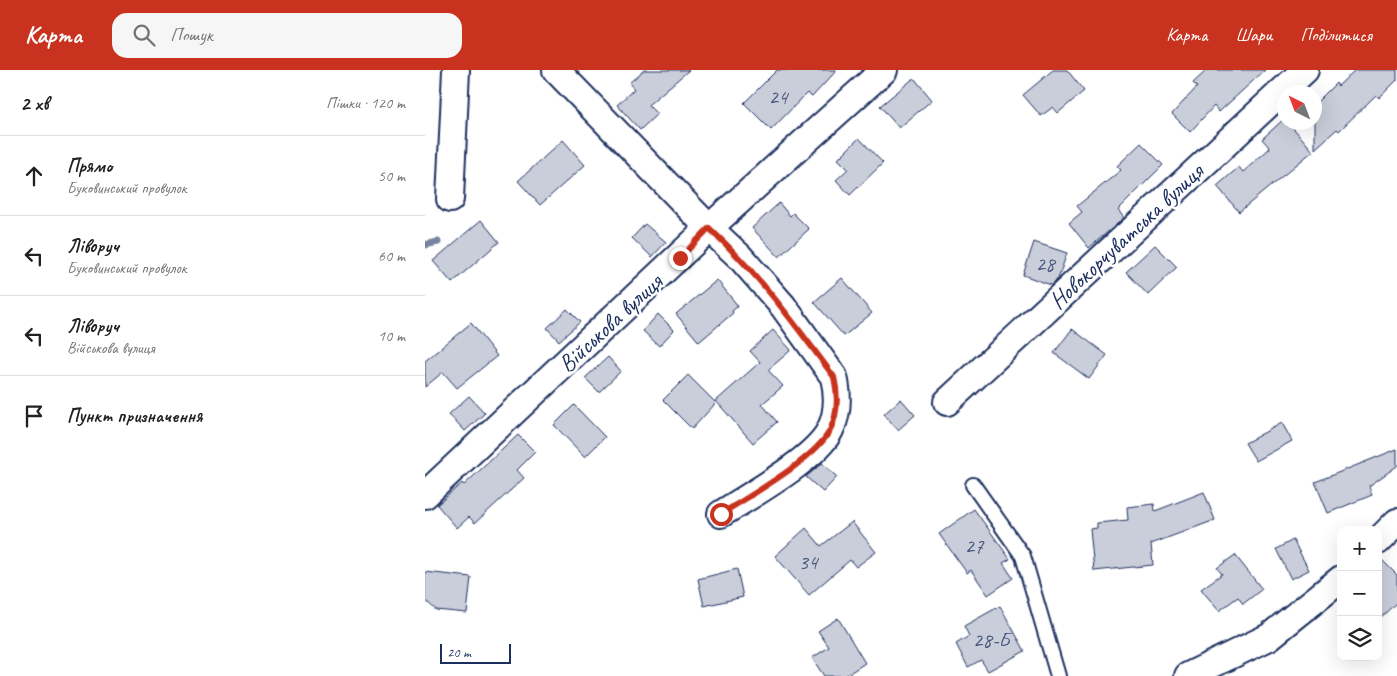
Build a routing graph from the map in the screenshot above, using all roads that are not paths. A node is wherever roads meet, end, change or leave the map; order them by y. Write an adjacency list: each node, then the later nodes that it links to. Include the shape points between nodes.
1 (456, 70): 5 (street)
2 (556, 70): 6 (street)
3 (884, 70): 6 (street, Військова вулиця)
4 (1305, 70): 7 (street, Новокорчуватська вулиця)
5 (450, 199)
6 (709, 228): 9 (street, Військова вулиця); 10 (street, via 740,257 783,306 834,377 837,391 830,430 818,447)
7 (947, 402)
8 (973, 485): 14 (lane, via 1023,556)
9 (425, 495)
10 (721, 514)
11 (1397, 522): 12 (street)
12 (1382, 537)
13 (1337, 582): 15 (street, via 1269,637)
14 (1058, 676)
15 (1188, 676)

